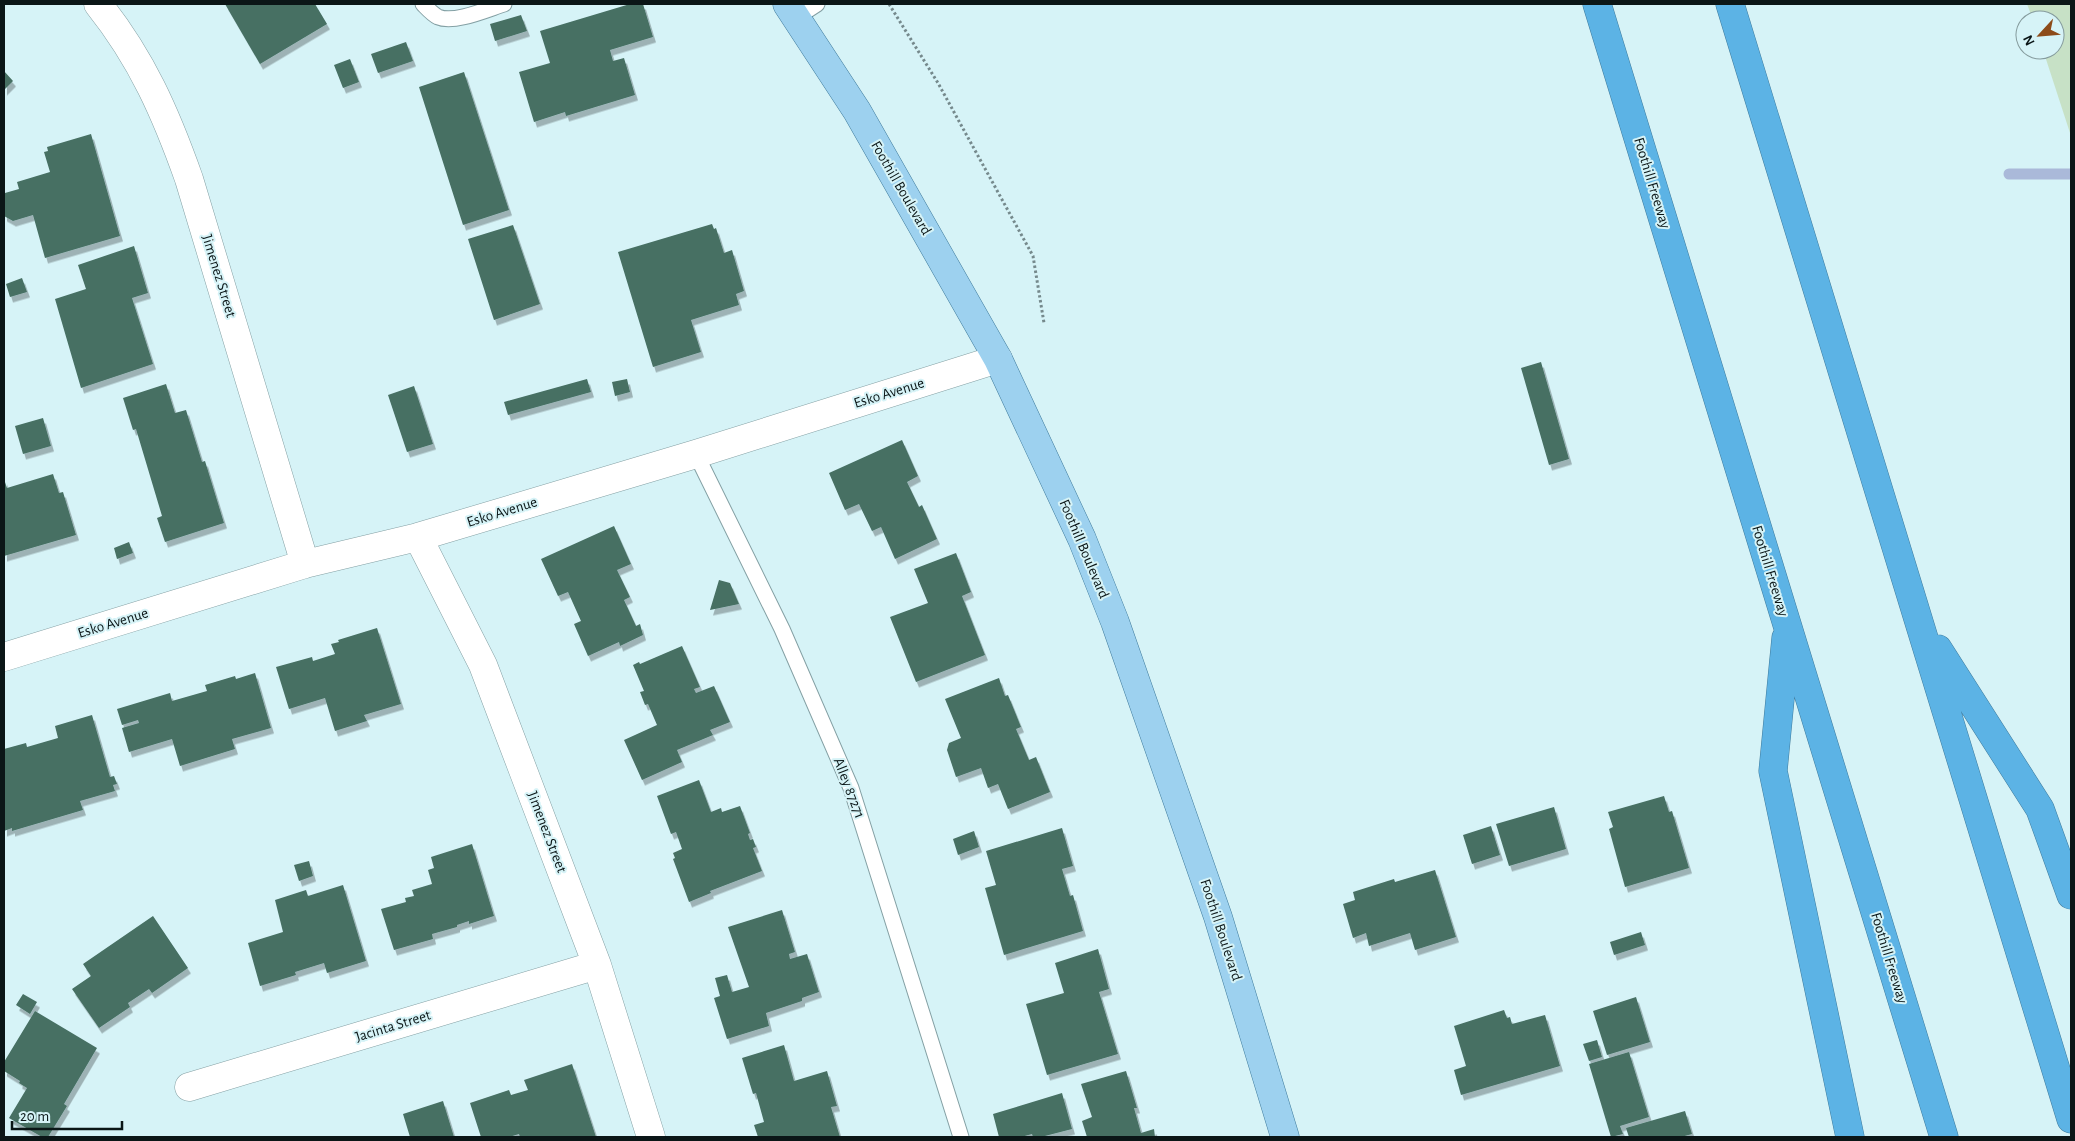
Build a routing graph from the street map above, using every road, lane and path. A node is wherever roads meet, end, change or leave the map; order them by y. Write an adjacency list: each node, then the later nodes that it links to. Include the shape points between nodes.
1 (98, 4): 12 (street, Jimenez Street, via 120,31 144,73 190,179)
2 (423, 4): 3 (lane, via 439,17 448,18)
3 (504, 4)
4 (889, 4): 8 (path, via 938,83 1033,256)
5 (1597, 4): 14 (highway, Foothill Freeway)
6 (1730, 4): 13 (highway)
7 (800, 8): 9 (main road, Foothill Boulevard)
8 (1044, 323)
9 (998, 359): 10 (street, Esko Avenue); 22 (main road, Foothill Boulevard, via 1082,539 1115,622 1218,917)
10 (696, 454): 11 (street, Esko Avenue); 21 (lane, Alley 87271, via 782,629 851,788)
11 (418, 537): 12 (street, Esko Avenue); 17 (street, Jimenez Street, via 483,665)
12 (305, 564): 15 (street, Esko Avenue)
13 (1920, 621): 16 (highway, via 2040,809); 19 (highway)
14 (1787, 626): 23 (highway, via 1773,771); 24 (highway, Foothill Freeway)
15 (4, 657)
16 (2071, 894)
17 (597, 965): 18 (street, Jacinta Street); 20 (street, Jimenez Street)
18 (189, 1087)
19 (2071, 1119)
20 (651, 1137)
21 (961, 1137)
22 (1285, 1137)
23 (1850, 1137)
24 (1944, 1137)

